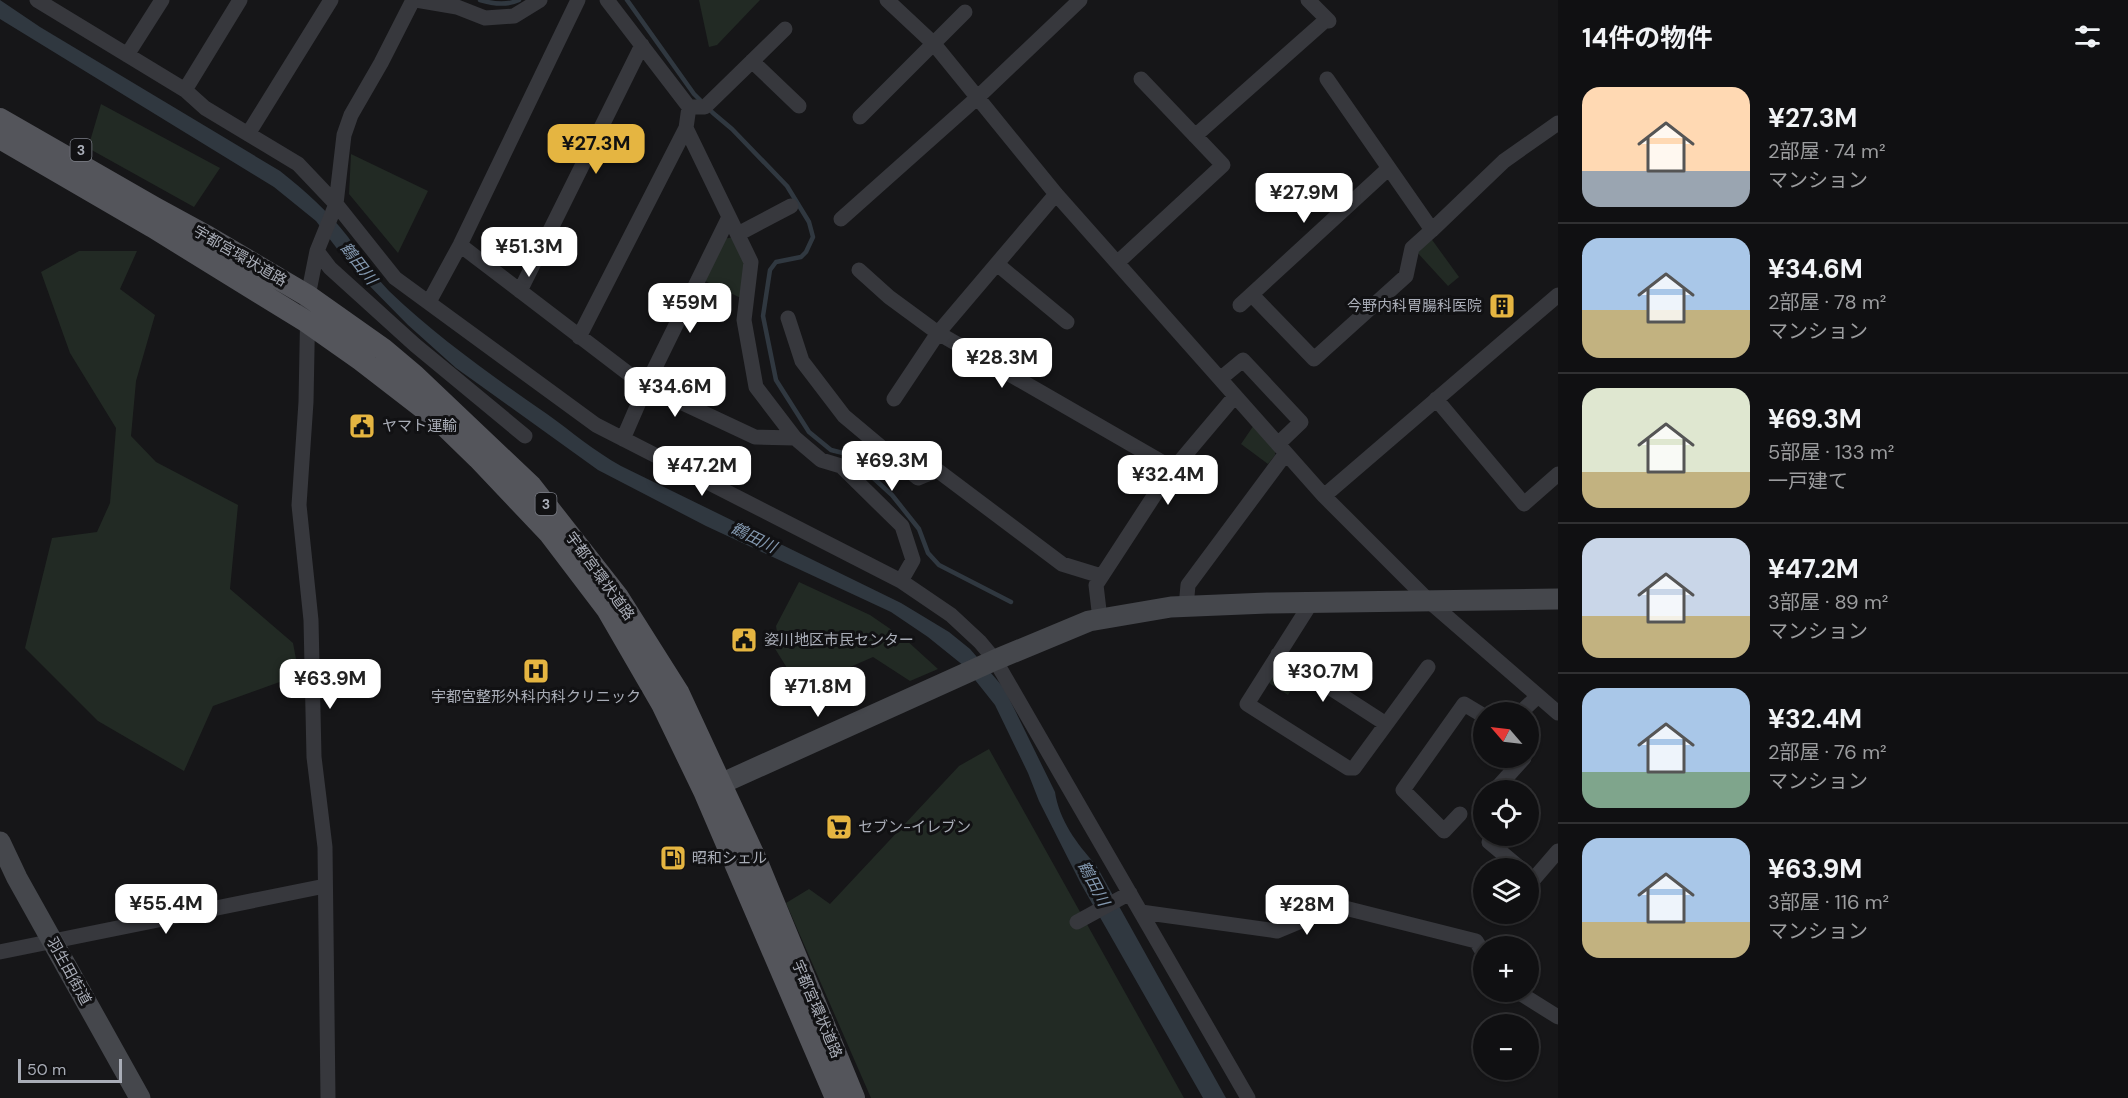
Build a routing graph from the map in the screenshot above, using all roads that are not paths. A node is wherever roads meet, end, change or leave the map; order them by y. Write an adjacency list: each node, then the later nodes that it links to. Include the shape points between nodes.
1 (37, 0): 16 (street)
2 (162, 0): 16 (street)
3 (240, 0): 20 (street)
4 (331, 0): 29 (street)
5 (414, 0): 6 (street, via 458,7 485,18 514,16); 35 (street, via 351,115 344,135)
6 (540, 0)
7 (578, 0): 42 (street)
8 (607, 0): 15 (street)
9 (886, 0): 14 (street)
10 (1080, 0): 21 (street)
11 (1308, 0): 30 (street, via 1328,20)
12 (965, 12): 14 (street)
13 (785, 29): 17 (street)
14 (934, 44): 21 (street); 25 (street)
15 (642, 45): 24 (street); 47 (street)
16 (127, 55): 20 (street)
17 (752, 61): 23 (street); 24 (street, via 705,106)
18 (1141, 79): 30 (street)
19 (1327, 79): 33 (street)
20 (185, 90): 29 (street, via 205,108)
21 (978, 97): 34 (street); 39 (street)
22 (0, 101): 38 (main road, 3, via 124,176)
23 (799, 106)
24 (689, 107): 28 (street)
25 (860, 117)
26 (0, 118): 38 (main road, 宇都宮環状道路 / 3)
27 (1558, 123): 40 (street, via 1504,161)
28 (686, 128): 37 (street); 55 (street)
29 (248, 134): 35 (street, via 298,164)
30 (1195, 136): 44 (street, via 1223,165)
31 (0, 138): 38 (main road, 宇都宮環状道路 / 3)
32 (0, 148): 38 (main road, 3, via 107,209)
33 (1389, 168): 40 (street); 40 (street, via 1246,300 1314,358 1406,276 1412,248)
34 (1056, 194): 44 (street); 45 (street)
35 (336, 204): 43 (street); 50 (street, via 395,278)
36 (791, 206): 41 (street)
37 (729, 217): 41 (street); 57 (street)
38 (154, 218): 49 (main road, 宇都宮環状道路 / 3, via 208,237); 52 (main road, 宇都宮環状道路 / 3)
39 (841, 219)
40 (1432, 230)
41 (738, 234): 63 (street, via 751,262 744,320 756,387)
42 (460, 245): 47 (street); 50 (street)
43 (317, 251): 49 (street); 61 (street, via 330,268 415,345)
44 (1117, 263): 56 (street)
45 (997, 264): 53 (street); 54 (street)
46 (859, 270): 54 (street)
47 (520, 291): 55 (street)
48 (1558, 295): 60 (street)
49 (309, 296): 52 (street); 85 (main road, 宇都宮環状道路 / 3, via 416,376 531,486 618,597 678,692)
50 (429, 302): 62 (street, via 596,425)
51 (788, 318): 68 (street, via 802,361 844,416 918,478 937,470 1062,564)
52 (307, 322): 85 (main road, 宇都宮環状道路 / 3, via 440,421 550,534 607,609); 92 (street, via 299,505 311,620 314,757)
53 (1067, 322)
54 (938, 333): 59 (street); 65 (street)
55 (579, 337): 57 (street)
56 (1220, 379): 58 (street); 64 (street, via 1243,360 1301,422)
57 (646, 387): 62 (street); 63 (street, via 754,438)
58 (1235, 396): 64 (street); 65 (street)
59 (894, 399)
60 (1436, 399): 66 (street, via 1524,504); 67 (street)
61 (525, 436)
62 (623, 438): 69 (street)
63 (795, 438): 69 (street, via 821,460 842,466 902,526 913,560)
64 (1282, 448): 67 (street); 73 (street, via 1188,585)
65 (1174, 469): 68 (street)
66 (1558, 474)
67 (1324, 496): 71 (street)
68 (1101, 576): 74 (street, via 1096,585)
69 (901, 581): 76 (street, via 951,615)
70 (1558, 599): 71 (street)
71 (1430, 602): 72 (street); 78 (street)
72 (1311, 603): 73 (street); 75 (street)
73 (1186, 607): 74 (street)
74 (1100, 619): 76 (street)
75 (1278, 654): 82 (street); 82 (street, via 1247,704 1256,710 1351,770)
76 (995, 660): 85 (street); 93 (street)
77 (1428, 667): 82 (street)
78 (1538, 696): 79 (street); 81 (street)
79 (1532, 702)
80 (1473, 709): 86 (street, via 1464,704 1403,790 1444,831)
81 (1558, 713)
82 (1386, 724)
83 (1515, 768): 84 (street)
84 (1504, 780)
85 (713, 787): 103 (main road, 宇都宮環状道路 / 3); 104 (main road, 宇都宮環状道路 / 3, via 757,862)
86 (1460, 814)
87 (0, 842): 97 (street, 羽生田街道)
88 (1494, 846): 90 (street)
89 (1558, 851): 91 (street)
90 (1508, 858)
91 (1539, 873)
92 (326, 886): 97 (street); 102 (street)
93 (1126, 895): 94 (street); 95 (street)
94 (1141, 912): 96 (street, via 1277,931 1337,906); 105 (street)
95 (1081, 920)
96 (1473, 940)
97 (52, 941): 98 (street); 101 (street, 羽生田街道)
98 (0, 952)
99 (1534, 1002): 100 (street)
100 (1558, 1017)
101 (140, 1098)
102 (328, 1098)
103 (836, 1098)
104 (854, 1098)
105 (1248, 1098)

